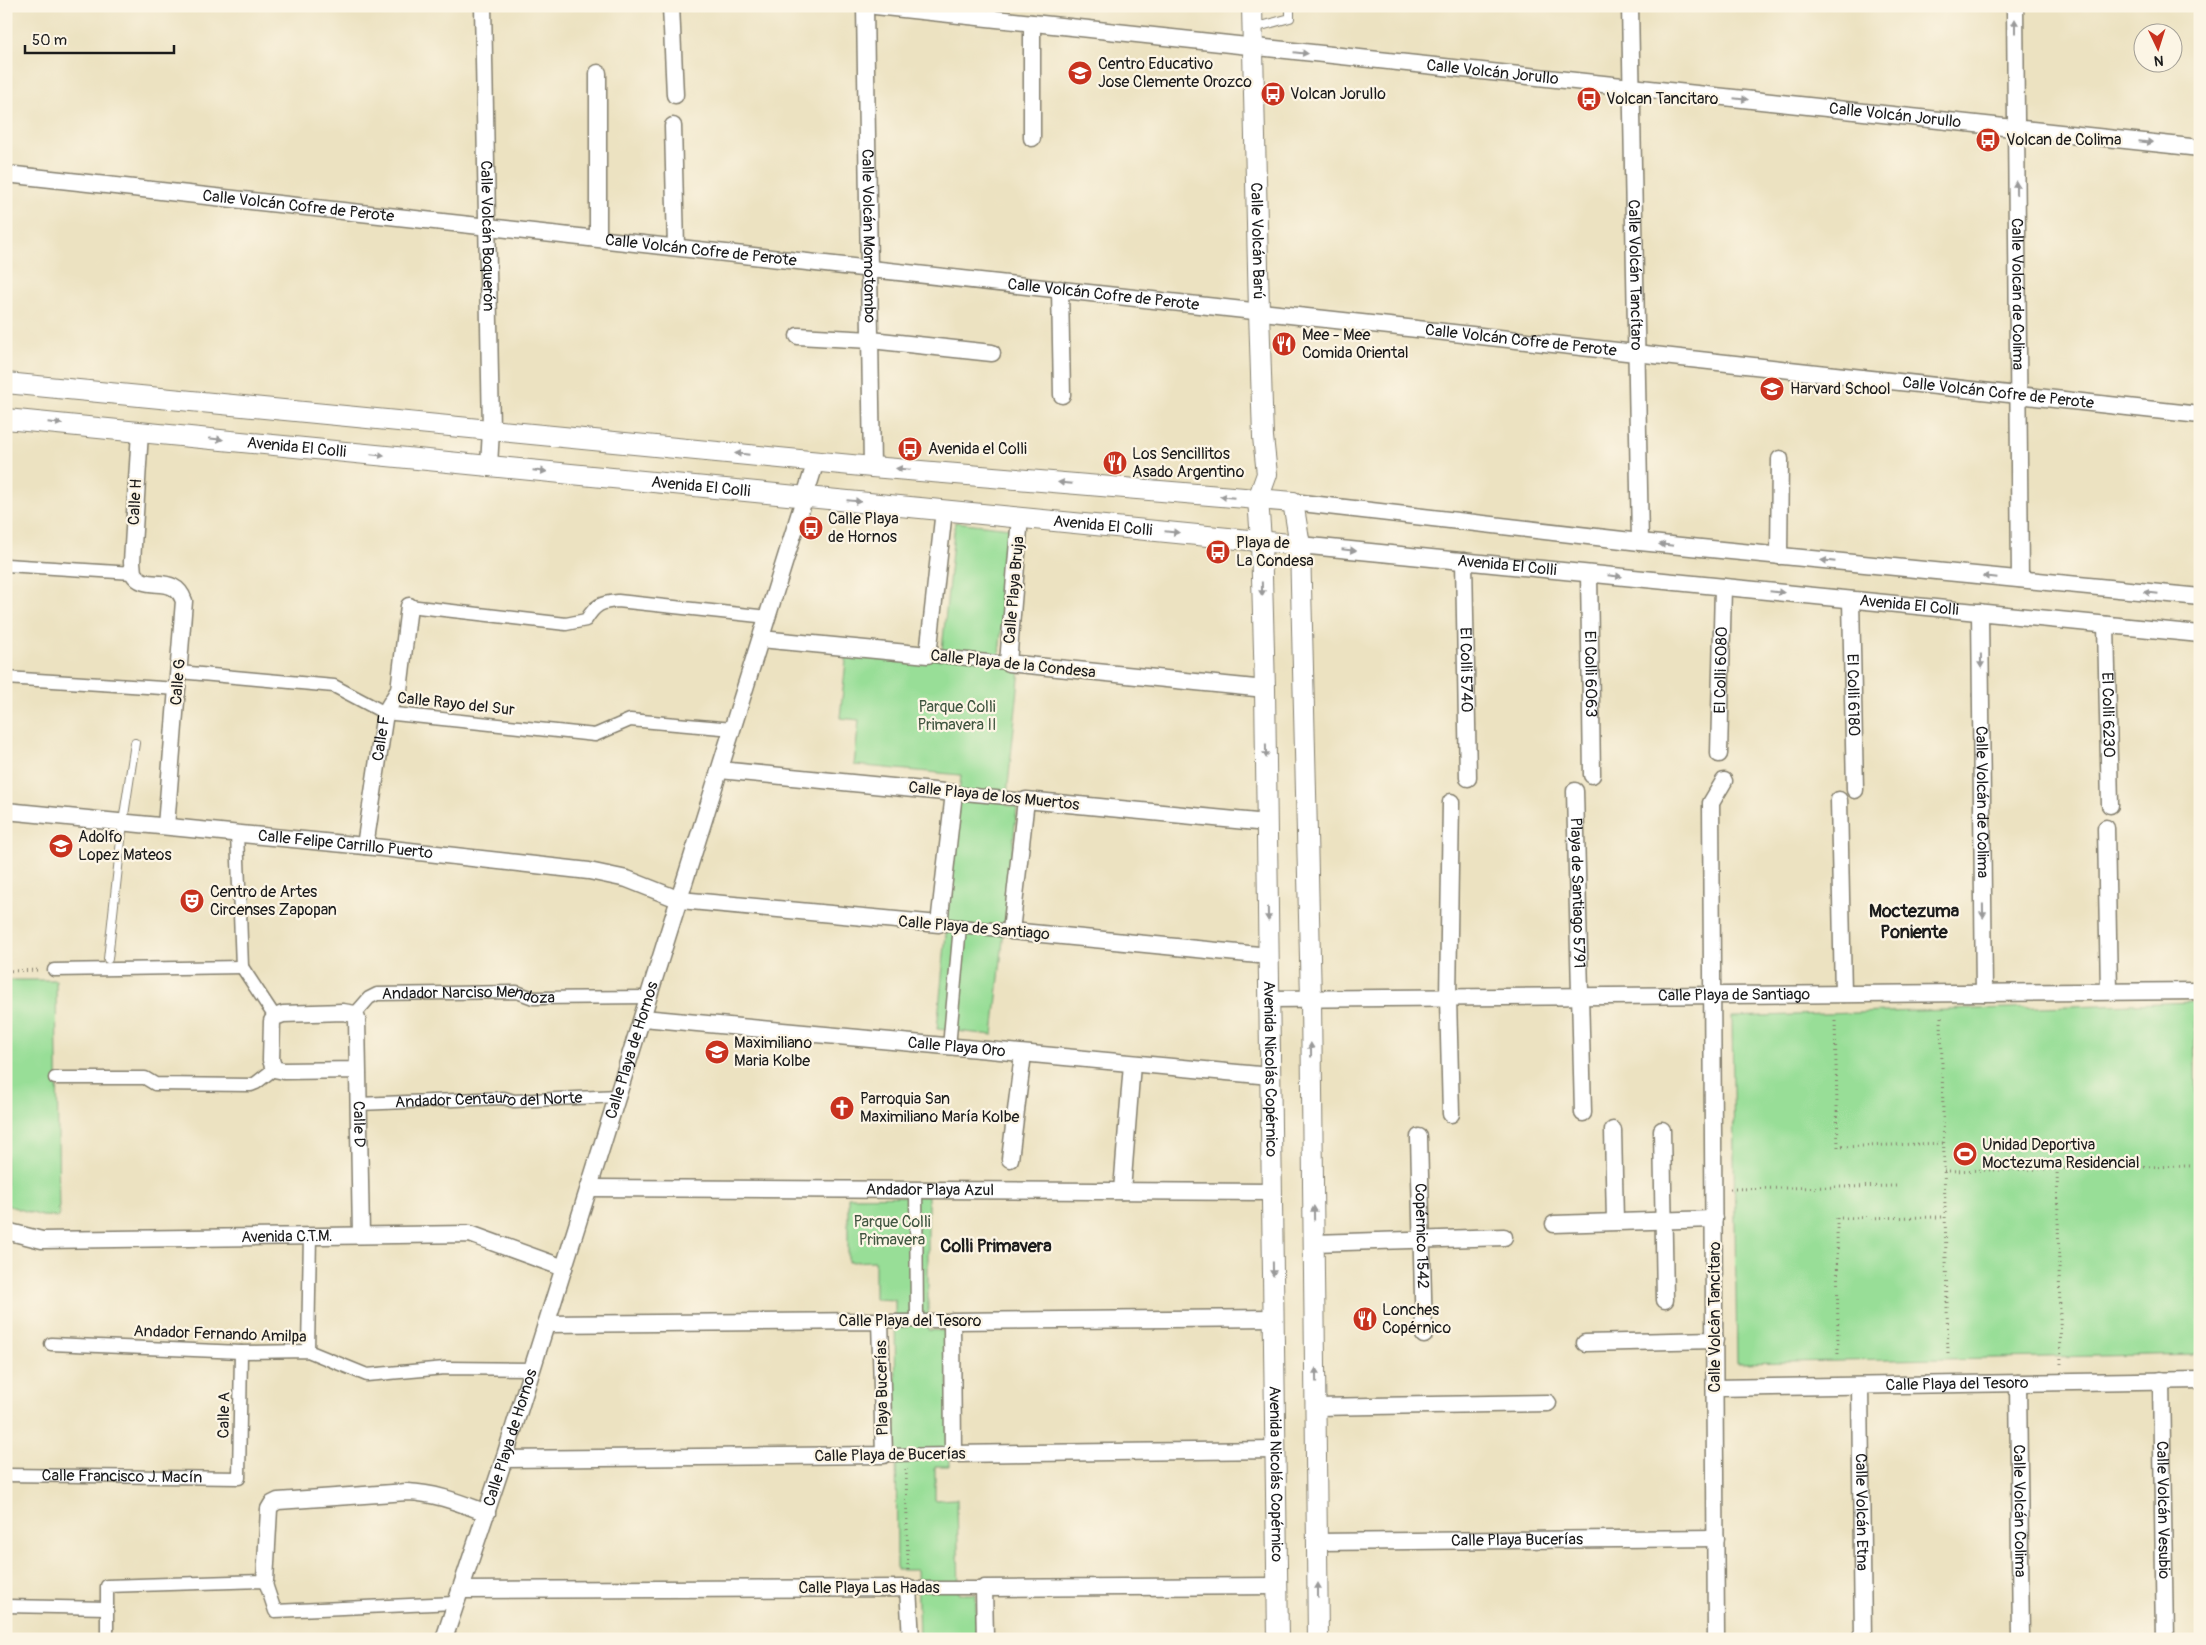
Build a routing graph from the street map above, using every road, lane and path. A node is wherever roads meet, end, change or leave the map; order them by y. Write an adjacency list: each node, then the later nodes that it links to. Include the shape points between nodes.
1 (483, 6): 19 (street, Calle Volcán Boquerón)
2 (672, 6): 13 (street)
3 (865, 6): 22 (street, Calle Volcán Momotombo)
4 (875, 6): 9 (street, Calle Volcán Jorullo)
5 (1252, 6): 10 (street, Calle Volcán Barú)
6 (1290, 6): 10 (lane, via 1290,18)
7 (1630, 6): 12 (street, Calle Volcán Tancítaro)
8 (2014, 6): 15 (street, Calle Volcán de Colima, one-way to 8)
9 (1032, 24): 10 (street, Calle Volcán Jorullo); 16 (street)
10 (1252, 38): 12 (street, Calle Volcán Jorullo, one-way to 12); 24 (street, Calle Volcán Barú)
11 (598, 73): 20 (street)
12 (1632, 88): 15 (street, Calle Volcán Jorullo, one-way to 15); 28 (street, Calle Volcán Tancítaro)
13 (674, 95)
14 (673, 126): 21 (street)
15 (2015, 128): 17 (street, Calle Volcán Jorullo, one-way to 17); 31 (street, Calle Volcán de Colima, one-way to 15)
16 (1032, 138)
17 (2200, 148)
18 (6, 174): 19 (street, Calle Volcán Cofre de Perote)
19 (487, 226): 20 (street, Calle Volcán Cofre de Perote); 34 (street, Calle Volcán Boquerón)
20 (598, 238): 21 (street, Calle Volcán Cofre de Perote)
21 (676, 247): 22 (street, Calle Volcán Cofre de Perote)
22 (869, 268): 23 (street, Calle Volcán Cofre de Perote); 26 (street, Calle Volcán Momotombo)
23 (1060, 289): 24 (street, Calle Volcán Cofre de Perote); 30 (street)
24 (1259, 311): 28 (street, Calle Volcán Cofre de Perote); 40 (street, Calle Volcán Barú)
25 (798, 336): 26 (street)
26 (871, 340): 27 (street); 39 (street, Calle Volcán Momotombo)
27 (992, 353)
28 (1637, 353): 31 (street, Calle Volcán Cofre de Perote); 47 (street, Calle Volcán Tancítaro)
29 (6, 383): 34 (street)
30 (1062, 395)
31 (2018, 395): 32 (street, Calle Volcán Cofre de Perote); 54 (street, Calle Volcán de Colima)
32 (2200, 415)
33 (6, 418): 35 (street, Avenida El Colli, one-way to 35)
34 (491, 430): 37 (street, one-way to 34); 38 (street, Calle Volcán Boquerón)
35 (140, 432): 38 (street, Avenida El Colli, one-way to 38); 52 (street, Calle H)
36 (1780, 459): 49 (street)
37 (816, 461): 39 (street); 41 (street, Calle Playa de Hornos)
38 (489, 466): 41 (street, Avenida El Colli, one-way to 41)
39 (872, 467): 42 (street, one-way to 39)
40 (1267, 474): 42 (street, Calle Volcán Barú); 43 (street)
41 (805, 497): 44 (street, Avenida El Colli, one-way to 44); 60 (street, Calle Playa de Hornos)
42 (1258, 499): 43 (street); 46 (street, Avenida Nicolás Copérnico)
43 (1293, 502): 47 (street); 48 (street)
44 (944, 510): 45 (street, Avenida El Colli); 64 (street)
45 (1020, 517): 46 (street, Avenida El Colli, one-way to 46); 65 (street, Calle Playa Bruja)
46 (1261, 540): 48 (street, Avenida El Colli); 69 (street, Avenida Nicolás Copérnico, one-way to 69)
47 (1640, 542): 49 (street, one-way to 47)
48 (1300, 545): 50 (street, Avenida El Colli, one-way to 50); 109 (street)
49 (1779, 556): 54 (street, one-way to 49)
50 (1464, 561): 53 (street, Avenida El Colli); 76 (street, El Colli 5740)
51 (6, 565): 52 (street)
52 (133, 573): 66 (street, Calle G, via 138,580 170,585 182,593 185,611)
53 (1589, 574): 55 (street, Avenida El Colli, one-way to 55); 75 (street, El Colli 6063)
54 (2020, 580): 56 (street, one-way to 54)
55 (1723, 587): 57 (street, Avenida El Colli, one-way to 57); 73 (street, El Colli 6080)
56 (2200, 597)
57 (1851, 600): 59 (street, Avenida El Colli); 78 (street, El Colli 6180)
58 (409, 606): 60 (street, via 566,624 586,620 593,608 618,601); 70 (street, Calle F, via 399,690)
59 (1980, 612): 61 (street, Avenida El Colli); 103 (street, Calle Volcán de Colima, one-way to 103)
60 (768, 617): 63 (street, Calle Playa de Hornos)
61 (2106, 625): 62 (street, Avenida El Colli); 84 (street, El Colli 6230)
62 (2200, 634)
63 (761, 638): 64 (street, Calle Playa de la Condesa); 71 (street, Calle Playa de Hornos)
64 (928, 655): 65 (street, Calle Playa de la Condesa)
65 (1008, 663): 69 (street, Calle Playa de la Condesa)
66 (179, 672): 68 (street, Calle G); 70 (street, Calle Rayo del Sur, via 334,686)
67 (6, 678): 68 (street)
68 (178, 689): 88 (street, Calle G)
69 (1265, 689): 87 (street, Avenida Nicolás Copérnico, one-way to 87)
70 (385, 712): 71 (street, Calle Rayo del Sur, via 595,735 630,720); 91 (street, Calle F)
71 (733, 729): 74 (street, Calle Playa de Hornos)
72 (136, 743): 86 (lane)
73 (1719, 754)
74 (720, 770): 80 (street, Calle Playa de los Muertos); 92 (street, Calle Playa de Hornos)
75 (1592, 775)
76 (1468, 778)
77 (1724, 781): 105 (street, Calle Volcán Tancítaro, via 1711,803)
78 (1855, 790)
79 (1575, 791): 106 (street, Playa de Santiago 5791)
80 (954, 792): 81 (street, Calle Playa de los Muertos); 93 (street)
81 (1026, 800): 87 (street, Calle Playa de los Muertos); 95 (street)
82 (1839, 800): 104 (street)
83 (1450, 802): 108 (street)
84 (2110, 806)
85 (6, 811): 86 (street, Calle Felipe Carrillo Puerto)
86 (123, 822): 88 (street, Calle Felipe Carrillo Puerto); 97 (lane)
87 (1267, 823): 96 (street, Avenida Nicolás Copérnico, one-way to 96)
88 (166, 826): 90 (street, Calle Felipe Carrillo Puerto)
89 (2106, 828): 101 (street)
90 (237, 834): 91 (street, Calle Felipe Carrillo Puerto); 98 (street)
91 (365, 846): 92 (street, Calle Felipe Carrillo Puerto, via 589,871 626,879)
92 (680, 900): 93 (street, Calle Playa de Santiago); 107 (street, Calle Playa de Hornos)
93 (939, 924): 94 (street, Calle Playa de Santiago)
94 (960, 926): 95 (street, Calle Playa de Santiago); 116 (street)
95 (1011, 931): 96 (street, Calle Playa de Santiago)
96 (1269, 956): 110 (street, Avenida Nicolás Copérnico)
97 (108, 959)
98 (242, 967): 99 (street); 112 (street)
99 (54, 970): 100 (path)
100 (6, 971)
101 (2109, 991): 102 (street, Calle Playa de Santiago); 103 (street, Calle Playa de Santiago)
102 (2200, 991)
103 (1984, 993): 104 (street, Calle Playa de Santiago)
104 (1843, 994): 105 (street, Calle Playa de Santiago)
105 (1713, 995): 106 (street, Calle Playa de Santiago); 137 (street, Calle Volcán Tancítaro)
106 (1580, 996): 108 (street, Calle Playa de Santiago); 125 (street, Playa de Santiago 5791)
107 (649, 997): 111 (street, Andador Narciso Mendoza, via 533,998 517,992 377,994 368,998); 114 (street, Calle Playa de Hornos)
108 (1448, 998): 109 (street, Calle Playa de Santiago); 126 (street)
109 (1311, 999): 110 (street, Calle Playa de Santiago); 151 (street, one-way to 109)
110 (1269, 1000): 121 (street, Avenida Nicolás Copérnico)
111 (355, 1014): 112 (street); 120 (street, Calle D)
112 (275, 1017): 119 (street, via 271,1060)
113 (1941, 1017): 130 (path)
114 (643, 1018): 116 (street, Calle Playa Oro); 123 (street, Calle Playa de Hornos)
115 (1835, 1021): 130 (path, via 1838,1147)
116 (949, 1047): 117 (street, Calle Playa Oro)
117 (1023, 1054): 118 (street, Calle Playa Oro); 131 (street)
118 (1132, 1064): 121 (street, Calle Playa Oro); 139 (street)
119 (274, 1069): 120 (street); 122 (street, via 251,1084 155,1084 145,1078)
120 (358, 1070): 124 (street, Calle D)
121 (1270, 1076): 140 (street, Avenida Nicolás Copérnico)
122 (55, 1078)
123 (618, 1096): 124 (street, Andador Centauro del Norte); 136 (street, Calle Playa de Hornos)
124 (359, 1104): 148 (street, Calle D)
125 (1584, 1113)
126 (1451, 1114)
127 (1613, 1130): 144 (street)
128 (1662, 1130): 143 (street)
129 (1420, 1137): 150 (street, Copérnico 1542)
130 (1944, 1143): 134 (path)
131 (1010, 1159)
132 (2190, 1166): 133 (path)
133 (2056, 1168): 134 (path); 170 (path)
134 (1944, 1171): 141 (path)
135 (1896, 1186): 137 (path)
136 (589, 1188): 138 (street, Andador Playa Azul); 152 (street, Calle Playa de Hornos)
137 (1714, 1189): 142 (street, Calle Volcán Tancítaro)
138 (916, 1190): 139 (street, Andador Playa Azul); 155 (street)
139 (1122, 1191): 140 (street, Andador Playa Azul)
140 (1272, 1192): 154 (street, Avenida Nicolás Copérnico, one-way to 154)
141 (1945, 1217): 165 (path, via 1837,1218); 166 (path)
142 (1714, 1219): 143 (street); 160 (street, Calle Volcán Tancítaro)
143 (1664, 1220): 144 (street); 153 (street)
144 (1615, 1221): 145 (street)
145 (1554, 1224)
146 (6, 1231): 147 (street, Avenida C.T.M., via 42,1240)
147 (310, 1235): 148 (street, Avenida C.T.M.); 163 (street)
148 (361, 1235): 152 (street, Avenida C.T.M., via 470,1234)
149 (1504, 1237): 150 (street)
150 (1422, 1240): 151 (street); 159 (street, Copérnico 1542)
151 (1314, 1243): 175 (street, one-way to 151)
152 (564, 1268): 158 (street, Calle Playa de Hornos)
153 (1665, 1300)
154 (1274, 1318): 156 (street, Calle Playa del Tesoro); 176 (street, Avenida Nicolás Copérnico)
155 (917, 1321): 156 (street, Calle Playa del Tesoro); 157 (street, Calle Playa del Tesoro)
156 (952, 1321): 177 (street)
157 (880, 1322): 158 (street, Calle Playa del Tesoro); 178 (street, Playa Bucerías)
158 (546, 1324): 167 (street, Calle Playa de Hornos)
159 (1424, 1335)
160 (1715, 1340): 161 (street); 173 (street, Calle Volcán Tancítaro)
161 (1585, 1343)
162 (52, 1344): 164 (street, Andador Fernando Amilpa)
163 (308, 1351): 164 (street, Andador Fernando Amilpa); 167 (street, Andador Fernando Amilpa, via 367,1375 446,1368)
164 (241, 1352): 182 (street, Calle A)
165 (1838, 1354)
166 (1948, 1354)
167 (533, 1369): 180 (street, Calle Playa de Hornos)
168 (2161, 1380): 169 (street, Calle Playa del Tesoro); 170 (street, Calle Playa del Tesoro); 202 (street, Calle Volcán Vesubio)
169 (2200, 1380)
170 (2062, 1382): 171 (street, Calle Playa del Tesoro)
171 (2018, 1383): 172 (street, Calle Playa del Tesoro); 201 (street, Calle Volcán Colima)
172 (1860, 1386): 173 (street, Calle Playa del Tesoro); 200 (street, Calle Volcán Etna)
173 (1715, 1388): 184 (street, Calle Volcán Tancítaro)
174 (1548, 1403): 175 (street)
175 (1316, 1408): 185 (street)
176 (1276, 1450): 177 (street, Calle Playa de Bucerías); 187 (street, Avenida Nicolás Copérnico)
177 (953, 1454): 179 (street, Calle Playa de Bucerías)
178 (884, 1455): 179 (street, Calle Playa de Bucerías); 180 (street, Calle Playa de Bucerías)
179 (906, 1455): 188 (path)
180 (504, 1459): 183 (street, Calle Playa de Hornos)
181 (6, 1475): 182 (street, Calle Francisco J. Macín)
182 (239, 1478)
183 (487, 1513): 186 (street, via 425,1493 285,1500 272,1504 269,1515); 190 (street, Calle Playa de Hornos)
184 (1716, 1538): 185 (street, Calle Playa Bucerías); 199 (street, Calle Volcán Tancítaro)
185 (1318, 1542): 198 (street, one-way to 185)
186 (265, 1581): 190 (street, via 274,1611); 192 (street, via 107,1586)
187 (1278, 1586): 189 (street, Calle Playa Las Hadas); 197 (street, Avenida Nicolás Copérnico)
188 (908, 1588): 189 (street, Calle Playa Las Hadas); 190 (street, Calle Playa Las Hadas); 195 (street)
189 (984, 1588): 196 (street)
190 (457, 1597): 194 (street, Calle Playa de Hornos)
191 (6, 1606): 192 (street)
192 (107, 1608): 193 (street)
193 (107, 1639)
194 (444, 1639)
195 (911, 1639)
196 (985, 1639)
197 (1278, 1639)
198 (1318, 1639)
199 (1716, 1639)
200 (1864, 1639)
201 (2021, 1639)
202 (2165, 1639)

